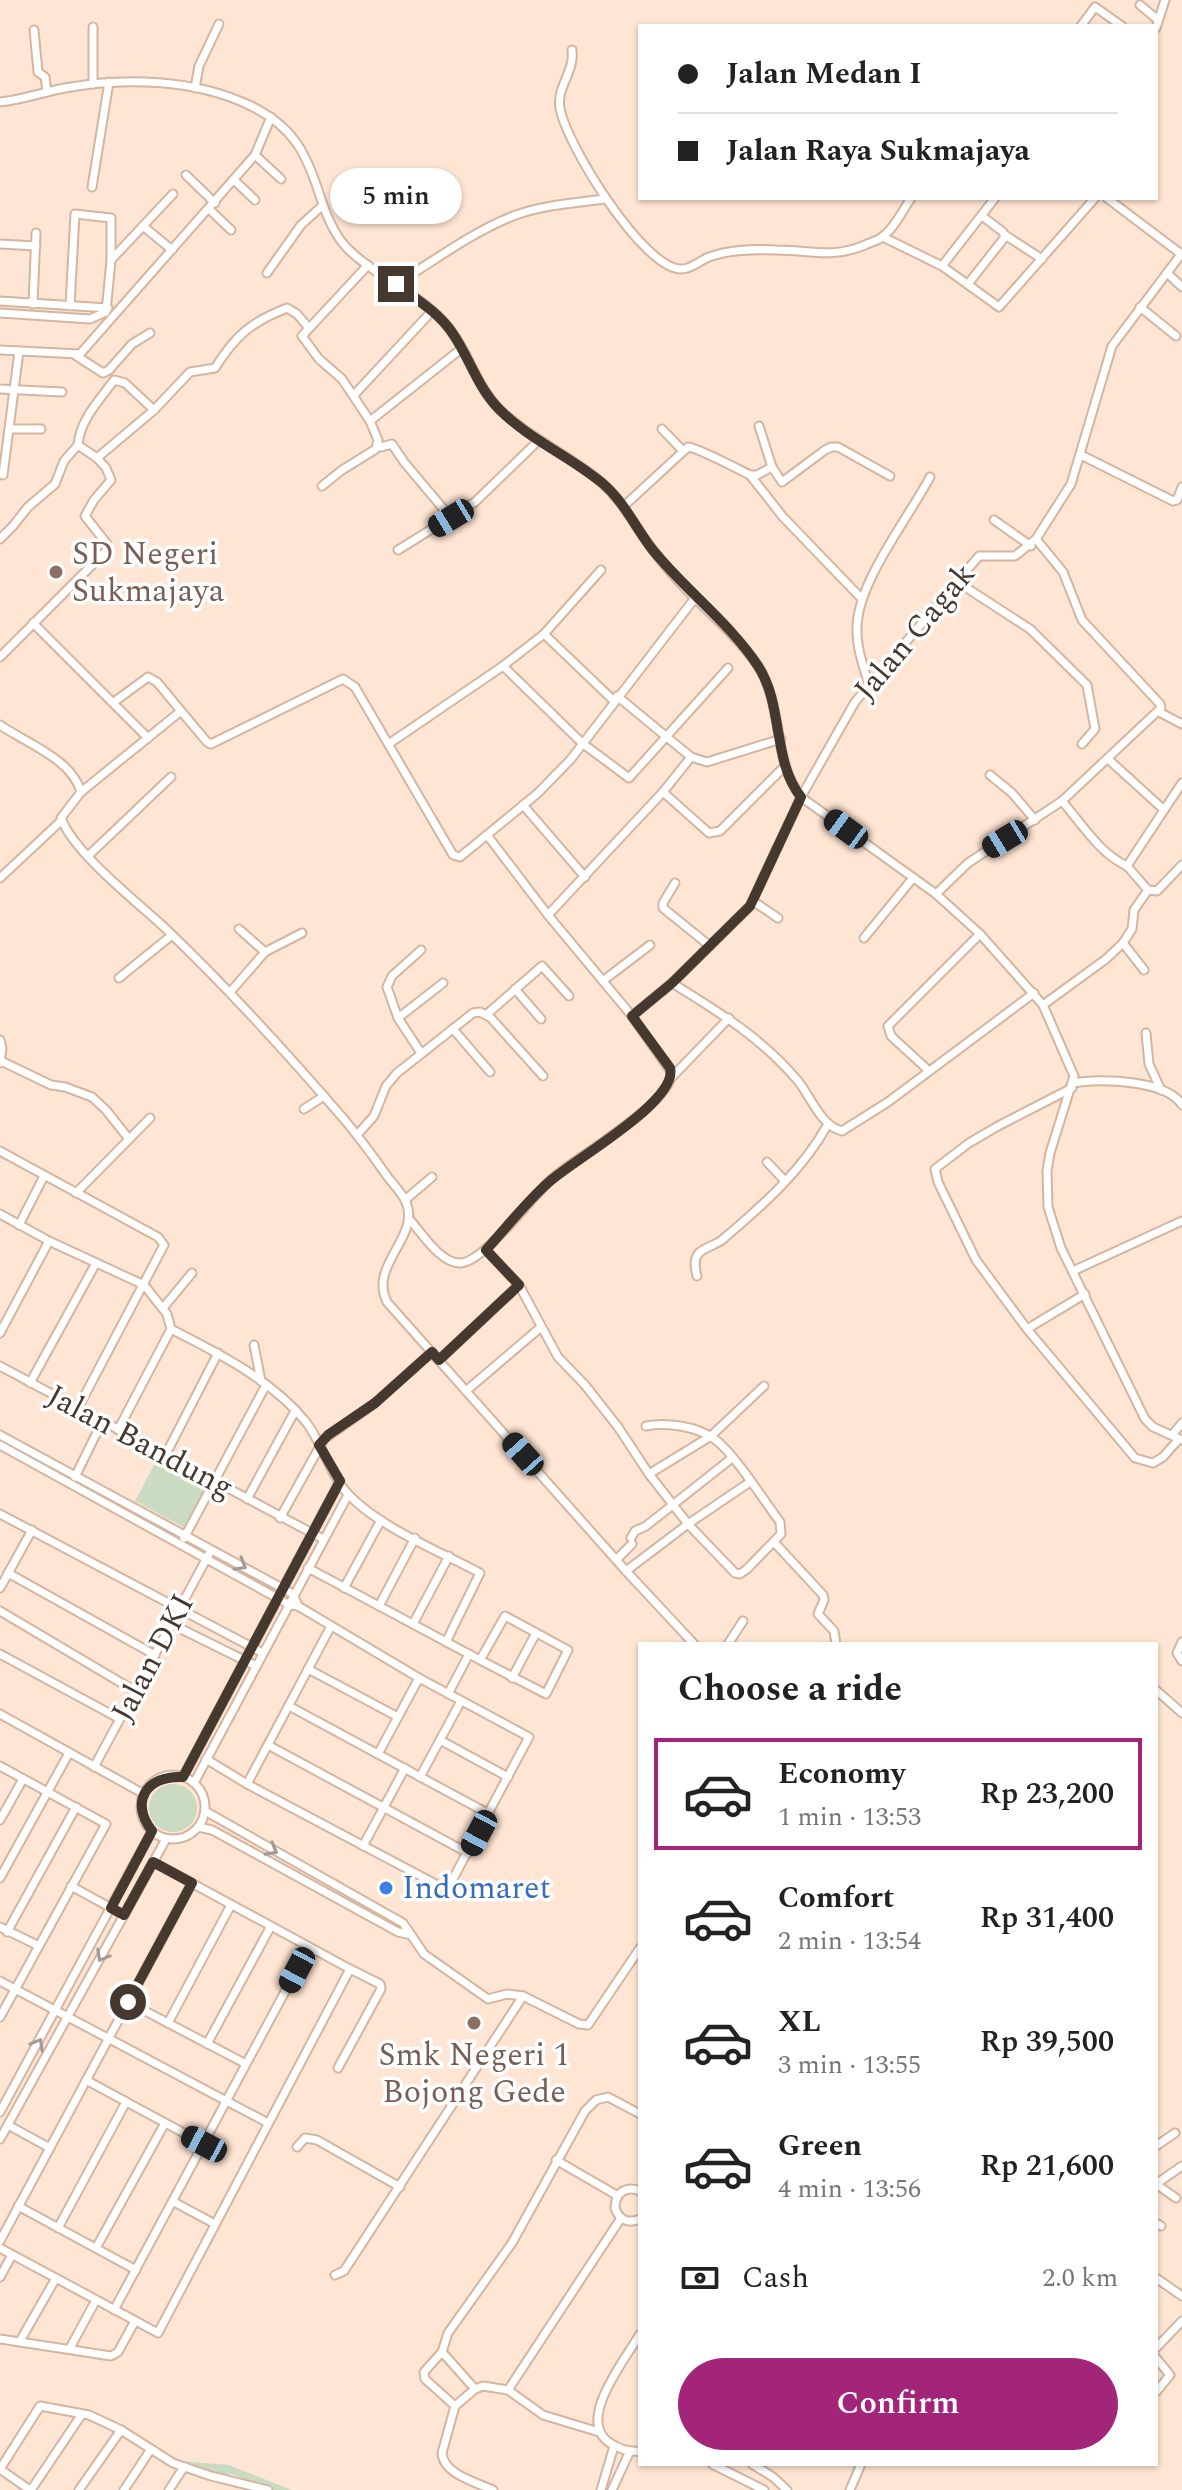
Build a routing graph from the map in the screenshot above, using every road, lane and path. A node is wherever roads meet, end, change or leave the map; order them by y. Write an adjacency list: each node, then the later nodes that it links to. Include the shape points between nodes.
1 (1165, 0): 6 (street)
2 (1140, 5): 6 (street)
3 (219, 24): 12 (street)
4 (1082, 24): 5 (street, via 1095,7)
5 (1119, 24)
6 (1157, 24)
7 (93, 27): 11 (street)
8 (34, 30): 13 (street, via 38,72 45,77)
9 (572, 50): 22 (street, via 560,110)
10 (109, 82): 11 (street); 12 (street); 20 (street)
11 (93, 84): 13 (street)
12 (195, 88): 15 (street, via 233,98)
13 (47, 92): 14 (street)
14 (0, 102)
15 (271, 117): 16 (street); 28 (street, via 303,151)
16 (255, 155): 18 (street); 19 (street)
17 (186, 175): 29 (street)
18 (281, 179)
19 (234, 180): 23 (street); 29 (street)
20 (92, 187)
21 (173, 194): 31 (street)
22 (604, 199): 35 (street, via 646,247 680,269 734,251 837,254); 46 (street, via 513,216)
23 (255, 200)
24 (910, 200): 35 (street)
25 (994, 200): 30 (street)
26 (1093, 200): 40 (street)
27 (1110, 200): 39 (street)
28 (323, 205): 42 (street, via 341,241); 44 (street, via 301,225)
29 (212, 206): 32 (street); 38 (street)
30 (982, 216): 34 (street); 43 (street)
31 (143, 226): 38 (street); 41 (street)
32 (231, 230)
33 (36, 233): 37 (street)
34 (1005, 235): 40 (street); 47 (street)
35 (883, 237): 43 (street)
36 (0, 244): 37 (street)
37 (36, 246): 50 (street)
38 (172, 250): 62 (street)
39 (1181, 254): 45 (street)
40 (1042, 259): 47 (street, via 1001,306)
41 (111, 260): 51 (street, via 111,218 75,214); 53 (street)
42 (368, 265): 46 (street); 56 (street)
43 (942, 266): 47 (street)
44 (267, 273)
45 (1167, 273): 48 (street); 52 (street)
46 (396, 284): 54 (street)
47 (968, 284)
48 (1182, 287)
49 (0, 301): 50 (street)
50 (33, 304): 51 (street)
51 (70, 306): 53 (street)
52 (1140, 307): 58 (street); 77 (street, via 1109,355)
53 (108, 308): 55 (street, via 90,319)
54 (432, 311): 59 (street); 66 (street)
55 (0, 313)
56 (308, 327): 66 (street, via 304,341); 67 (street, via 287,308 246,328 215,368 193,370)
57 (150, 333): 62 (street, via 103,373)
58 (1176, 336)
59 (461, 349): 68 (street); 73 (street, via 497,407)
60 (0, 350): 61 (street)
61 (19, 351): 62 (street); 64 (street)
62 (75, 355)
63 (0, 389): 64 (street)
64 (14, 390): 65 (street); 70 (street)
65 (62, 392)
66 (354, 395): 68 (street)
67 (154, 410): 75 (street, via 125,383 114,380 91,410); 78 (street)
68 (370, 421): 74 (street)
69 (759, 426): 79 (street)
70 (9, 429): 71 (street); 80 (street)
71 (41, 429)
72 (662, 429): 76 (street)
73 (538, 441): 86 (street, via 599,480); 87 (street)
74 (378, 444): 84 (street, via 373,453); 87 (street, via 392,444)
75 (78, 445): 78 (street); 89 (street, via 55,484)
76 (683, 451): 81 (street, via 696,448); 86 (street)
77 (1081, 455): 85 (street, via 1173,501); 90 (street, via 1065,496)
78 (97, 458): 96 (street, via 111,480 85,516 108,547)
79 (772, 467): 81 (street); 82 (street, via 784,481 838,447)
80 (3, 475)
81 (750, 475): 95 (street)
82 (890, 476)
83 (930, 477): 95 (street)
84 (322, 486)
85 (1182, 487)
86 (624, 506): 94 (street)
87 (451, 518): 91 (street)
88 (994, 520): 90 (street)
89 (0, 539)
90 (1033, 542): 93 (street, Jalan Cagak, via 1015,556 979,556); 105 (street, via 1063,572 1082,620 1160,704)
91 (398, 550)
92 (601, 570): 97 (street)
93 (956, 581): 101 (street, Jalan Cagak); 113 (street, via 1030,629 1087,685 1095,729)
94 (695, 598): 102 (street); 110 (street, via 763,674)
95 (862, 599): 101 (street, via 856,632)
96 (33, 623): 98 (street); 103 (street)
97 (544, 634): 99 (street); 102 (street)
98 (0, 657)
99 (503, 666): 111 (street); 112 (street)
100 (728, 668): 108 (street)
101 (869, 685): 122 (street, Jalan Cagak)
102 (616, 698): 108 (street); 112 (street)
103 (114, 702): 104 (street, via 148,677); 109 (street)
104 (181, 711): 109 (street); 111 (street, via 211,744 343,679 355,687)
105 (1159, 712): 106 (street); 115 (street)
106 (1182, 724)
107 (0, 725): 120 (street, via 54,759)
108 (665, 737): 112 (street, via 629,778); 114 (street)
109 (148, 738): 120 (street)
110 (781, 739): 114 (street, via 707,762); 116 (street)
111 (390, 743): 128 (street, via 454,857)
112 (582, 743): 124 (street)
113 (1082, 744)
114 (691, 757): 121 (street)
115 (1108, 759): 123 (street); 125 (street)
116 (785, 766): 121 (street, via 714,833); 122 (street)
117 (990, 775): 127 (street)
118 (171, 777): 129 (street)
119 (1182, 784): 125 (street)
120 (81, 792): 126 (street)
121 (663, 792): 132 (street)
122 (801, 797): 134 (street); 138 (street, Jalan Cagak)
123 (1062, 801): 127 (street); 131 (street, via 1115,861)
124 (523, 805): 128 (street); 132 (street)
125 (1163, 809): 131 (street)
126 (62, 820): 129 (street); 133 (street)
127 (1035, 820): 137 (street, via 968,863)
128 (487, 835): 139 (street)
129 (88, 856): 144 (street)
130 (1182, 865): 136 (street, via 1157,891)
131 (1127, 866): 136 (street)
132 (585, 877): 139 (street)
133 (0, 878)
134 (913, 878): 137 (street); 145 (street)
135 (675, 883): 148 (street, via 663,908)
136 (1148, 890): 146 (street, via 1134,910 1132,929)
137 (936, 894): 143 (street)
138 (753, 901): 140 (street); 148 (street, Jalan Cagak)
139 (548, 915): 153 (street)
140 (778, 918)
141 (239, 929): 150 (street)
142 (302, 933): 150 (street)
143 (980, 934): 158 (street); 171 (street, via 888,1026 891,1036)
144 (172, 935): 152 (street); 157 (street)
145 (864, 938)
146 (1123, 943): 151 (street); 160 (street)
147 (650, 945): 153 (street)
148 (710, 946): 155 (street, Jalan Cagak)
149 (421, 950): 163 (street, via 388,982)
150 (265, 952): 157 (street)
151 (1144, 970)
152 (119, 978)
153 (604, 980): 162 (street)
154 (443, 983): 163 (street)
155 (672, 983): 162 (street, Jalan Cagak); 164 (street)
156 (515, 989): 159 (street, via 542,966); 161 (street); 165 (street)
157 (231, 991): 177 (street)
158 (1034, 993): 160 (street); 171 (street)
159 (569, 996)
160 (1043, 1005): 175 (street, via 1070,1063)
161 (486, 1015): 166 (street, via 473,1013); 173 (street)
162 (632, 1016): 174 (street, via 670,1068)
163 (398, 1018): 169 (street)
164 (729, 1018): 174 (street); 181 (street, via 789,1071)
165 (541, 1019)
166 (453, 1029): 169 (street); 172 (street)
167 (1146, 1033): 176 (street, via 1149,1064)
168 (0, 1040): 170 (street)
169 (421, 1053): 182 (street, via 391,1079 374,1116)
170 (1, 1062): 183 (street, via 92,1097)
171 (928, 1070): 181 (street, via 848,1129)
172 (490, 1072)
173 (543, 1076)
174 (671, 1078): 197 (street, via 640,1116 538,1192)
175 (1073, 1085): 176 (street, via 1113,1081); 199 (street, via 1054,1135 1047,1189 1053,1227); 208 (street, via 969,1143 935,1169 969,1248)
176 (1161, 1090): 178 (street)
177 (324, 1096): 179 (street); 182 (street)
178 (1181, 1102)
179 (304, 1109)
180 (150, 1118): 183 (street)
181 (828, 1124): 188 (street)
182 (357, 1135): 190 (street)
183 (129, 1139): 189 (street)
184 (0, 1151): 186 (street)
185 (767, 1162): 188 (street)
186 (44, 1176): 189 (street); 194 (street)
187 (432, 1177): 190 (street)
188 (785, 1181): 201 (street, via 718,1244 700,1252)
189 (76, 1193): 202 (street, via 162,1239 163,1252)
190 (405, 1200): 192 (street)
191 (3, 1216): 194 (street); 195 (street)
192 (410, 1220): 197 (street, via 454,1262); 211 (street, via 383,1275 382,1292)
193 (1182, 1221): 199 (street)
194 (19, 1225): 196 (street)
195 (0, 1229)
196 (49, 1241): 198 (street); 209 (street)
197 (486, 1250): 203 (street)
198 (96, 1263): 202 (street); 215 (street)
199 (1073, 1271): 204 (street)
200 (192, 1273): 205 (street)
201 (697, 1276)
202 (144, 1285): 205 (street); 219 (street)
203 (519, 1285): 206 (street); 213 (street)
204 (1085, 1294): 208 (street); 227 (street, via 1145,1419)
205 (163, 1308): 207 (street)
206 (541, 1327): 218 (street); 232 (street, via 558,1357 618,1427)
207 (171, 1329): 212 (street); 224 (street)
208 (1027, 1329): 227 (street, via 1135,1458 1153,1463)
209 (0, 1333)
210 (254, 1345): 216 (street)
211 (432, 1352): 213 (street); 229 (street)
212 (218, 1353): 216 (street); 230 (street)
213 (439, 1360): 218 (street)
214 (0, 1367): 215 (street, Jalan Bandung)
215 (30, 1383): 219 (street, Jalan Bandung)
216 (263, 1383): 220 (street); 234 (street)
217 (764, 1386): 226 (street)
218 (466, 1391): 254 (street)
219 (78, 1408): 221 (street, Jalan Bandung)
220 (295, 1411): 229 (street); 238 (street)
221 (102, 1422): 224 (street, Jalan Bandung); 233 (street)
222 (1182, 1423): 227 (street)
223 (646, 1426): 226 (street, via 662,1423)
224 (118, 1430): 230 (street, Jalan Bandung)
225 (0, 1435): 233 (street)
226 (711, 1436): 231 (street); 232 (street)
227 (1178, 1438)
228 (0, 1445): 233 (street)
229 (319, 1445): 235 (street); 241 (street)
230 (166, 1454): 234 (street, Jalan Bandung)
231 (732, 1458): 236 (street); 239 (street)
232 (649, 1474): 239 (street)
233 (74, 1479): 246 (street); 250 (street)
234 (215, 1481): 238 (street, Jalan Bandung); 246 (street)
235 (340, 1481): 237 (street); 245 (street)
236 (750, 1482): 243 (street); 249 (street, via 780,1522 781,1534)
237 (348, 1495): 242 (street); 248 (street)
238 (247, 1499): 241 (street, Jalan Bandung)
239 (672, 1505): 243 (street); 254 (street, via 635,1531)
240 (0, 1514): 244 (street)
241 (280, 1518): 245 (street, Jalan Bandung)
242 (381, 1520): 247 (street); 259 (street)
243 (688, 1524): 249 (street, via 735,1573 747,1569); 256 (street)
244 (32, 1530): 257 (street); 265 (street)
245 (311, 1534): 248 (street, Jalan Bandung); 260 (street)
246 (186, 1535): 250 (street); 251 (street)
247 (415, 1538): 252 (street); 264 (street)
248 (323, 1539): 255 (street)
249 (774, 1542): 275 (street, via 821,1593 818,1614 834,1631)
250 (182, 1544): 253 (street)
251 (212, 1549): 253 (street, Jalan DKI); 260 (street, one-way to 260)
252 (449, 1556): 269 (street); 272 (street, via 481,1574)
253 (207, 1558): 262 (street); 265 (street, Jalan DKI)
254 (617, 1559): 256 (street)
255 (308, 1568): 259 (street); 261 (street)
256 (626, 1571): 273 (street)
257 (8, 1573): 258 (street); 281 (street)
258 (0, 1588)
259 (344, 1588): 264 (street)
260 (282, 1589): 261 (street); 262 (street)
261 (293, 1594): 263 (street)
262 (278, 1597): 263 (street); 277 (street)
263 (294, 1605): 270 (street); 278 (street)
264 (379, 1606): 269 (street)
265 (178, 1608): 268 (street, Jalan DKI); 277 (street)
266 (0, 1611): 289 (street)
267 (743, 1621): 274 (street)
268 (171, 1624): 281 (street, Jalan DKI); 283 (street)
269 (413, 1624): 272 (street)
270 (331, 1626): 286 (street); 287 (street)
271 (536, 1633): 282 (street, via 503,1617); 288 (street); 288 (street, via 568,1650 554,1679 544,1694)
272 (446, 1642): 280 (street)
273 (692, 1642)
274 (729, 1642)
275 (836, 1642)
276 (1182, 1642): 284 (street, via 1177,1653)
277 (251, 1647): 278 (street); 283 (street)
278 (263, 1653): 285 (street)
279 (0, 1654): 297 (street)
280 (469, 1654): 282 (street); 291 (street)
281 (155, 1655): 289 (street, Jalan DKI)
282 (480, 1660): 288 (street)
283 (244, 1661): 285 (street); 306 (street)
284 (1182, 1661)
285 (256, 1666): 302 (street)
286 (308, 1669): 293 (street); 296 (street)
287 (419, 1678): 291 (street); 296 (street)
288 (512, 1678)
289 (135, 1691): 297 (street, Jalan DKI)
290 (1158, 1692): 294 (street)
291 (448, 1694): 292 (street)
292 (461, 1701): 298 (street); 308 (street, via 529,1737)
293 (289, 1706): 299 (street); 301 (street)
294 (1182, 1713)
295 (0, 1714): 300 (street)
296 (398, 1717): 301 (street)
297 (120, 1719): 304 (street, Jalan DKI)
298 (440, 1740): 307 (street); 308 (street)
299 (268, 1745): 311 (street); 315 (street)
300 (69, 1753): 304 (street); 312 (street)
301 (378, 1754): 305 (street)
302 (206, 1759): 310 (street); 311 (street)
303 (0, 1766): 309 (street)
304 (94, 1767): 313 (street)
305 (405, 1768): 307 (street); 315 (street)
306 (183, 1777): 310 (street); 313 (street, via 166,1776)
307 (420, 1777): 317 (street)
308 (508, 1777): 317 (street)
309 (23, 1779): 312 (street); 318 (street)
310 (194, 1783): 316 (street)
311 (247, 1784): 322 (street)
312 (48, 1791): 314 (street); 325 (street)
313 (144, 1794): 320 (street, via 141,1807)
314 (76, 1807): 327 (street, via 106,1824); 332 (street)
315 (384, 1808): 322 (street); 323 (street)
316 (205, 1811): 319 (street); 333 (street, one-way to 333, via 403,1923)
317 (489, 1814): 323 (street)
318 (0, 1820)
319 (198, 1827): 321 (street, via 184,1837); 333 (street)
320 (152, 1831): 321 (street); 329 (street)
321 (166, 1839): 324 (street)
322 (363, 1846): 323 (street, via 447,1890)
323 (468, 1853)
324 (153, 1862): 326 (street); 330 (street)
325 (0, 1878)
326 (192, 1883): 328 (street); 341 (street)
327 (71, 1886): 329 (street); 334 (street)
328 (231, 1905): 331 (street); 345 (street)
329 (111, 1908): 330 (street); 342 (street)
330 (124, 1915): 344 (street, one-way to 344)
331 (271, 1926): 335 (street); 347 (street)
332 (4, 1930): 334 (street)
333 (411, 1935): 340 (street, via 424,1954 488,1999)
334 (39, 1946): 339 (street)
335 (309, 1947): 337 (street); 348 (street)
336 (638, 1951): 340 (street, via 588,2025)
337 (350, 1969): 349 (street, via 381,1989); 356 (street)
338 (0, 1981): 339 (street)
339 (15, 1989): 342 (street); 343 (street)
340 (523, 1996): 368 (street)
341 (128, 2002): 345 (street); 346 (street)
342 (56, 2011): 344 (street); 353 (street, one-way to 342)
343 (0, 2017)
344 (68, 2018): 346 (street); 357 (street)
345 (168, 2023): 347 (street)
346 (110, 2040): 350 (street); 352 (street)
347 (207, 2044): 348 (street)
348 (246, 2064): 352 (street)
349 (338, 2068)
350 (86, 2080): 351 (street); 363 (street)
351 (126, 2102): 355 (street); 377 (street)
352 (227, 2102): 356 (street); 360 (street)
353 (0, 2112)
354 (638, 2113): 364 (street, via 608,2097 596,2100)
355 (165, 2123): 360 (street); 380 (street)
356 (268, 2123): 376 (street)
357 (8, 2125): 359 (street); 363 (street)
358 (1175, 2133): 361 (street)
359 (1, 2137)
360 (204, 2144): 372 (street)
361 (1158, 2145)
362 (297, 2147): 368 (street, via 305,2138 317,2140)
363 (50, 2148): 373 (street)
364 (556, 2160): 370 (street); 397 (street, via 512,2243 448,2333)
365 (1182, 2166): 366 (street)
366 (1158, 2183)
367 (1158, 2185): 371 (street)
368 (400, 2187): 383 (street, via 344,2271)
369 (638, 2190): 370 (street)
370 (618, 2196): 374 (street, via 615,2208)
371 (1176, 2198)
372 (174, 2202): 376 (street); 382 (street)
373 (18, 2206): 377 (street); 378 (street)
374 (621, 2218): 375 (street); 400 (street)
375 (638, 2220)
376 (215, 2224): 390 (street, via 158,2333)
377 (58, 2228): 380 (street)
378 (0, 2241)
379 (0, 2248): 381 (street)
380 (96, 2248): 382 (street)
381 (12, 2255): 384 (street); 385 (street)
382 (136, 2270): 389 (street)
383 (335, 2275)
384 (0, 2277)
385 (56, 2278): 388 (street); 394 (street)
386 (1158, 2279): 387 (street)
387 (1182, 2296)
388 (96, 2300): 389 (street); 396 (street)
389 (114, 2310): 390 (street)
390 (135, 2321): 396 (street, via 115,2355)
391 (1182, 2321): 395 (street)
392 (638, 2337): 405 (street, via 601,2402)
393 (0, 2339): 394 (street)
394 (20, 2341): 396 (street)
395 (1158, 2346)
396 (70, 2348)
397 (442, 2352): 399 (street); 402 (street, via 424,2375)
398 (1158, 2360): 401 (street, via 1170,2375)
399 (475, 2389): 400 (street); 402 (street)
400 (508, 2390): 405 (street, via 543,2415)
401 (1158, 2390)
402 (455, 2406): 421 (street, via 442,2459 451,2470)
403 (82, 2414): 404 (street); 415 (street); 415 (street, via 40,2406 0,2469)
404 (121, 2430): 407 (street); 416 (street)
405 (599, 2432): 406 (street)
406 (614, 2446): 408 (street); 422 (street)
407 (151, 2449): 413 (street); 417 (street)
408 (630, 2451): 409 (street); 423 (street)
409 (638, 2451)
410 (716, 2466): 424 (street)
411 (755, 2466): 425 (street)
412 (860, 2466): 426 (street)
413 (184, 2467): 414 (street); 418 (street)
414 (225, 2480): 419 (street); 420 (street)
415 (30, 2490)
416 (79, 2490)
417 (124, 2490)
418 (169, 2490)
419 (218, 2490)
420 (267, 2490)
421 (493, 2490)
422 (601, 2490)
423 (612, 2490)
424 (764, 2490)
425 (787, 2490)
426 (850, 2490)

